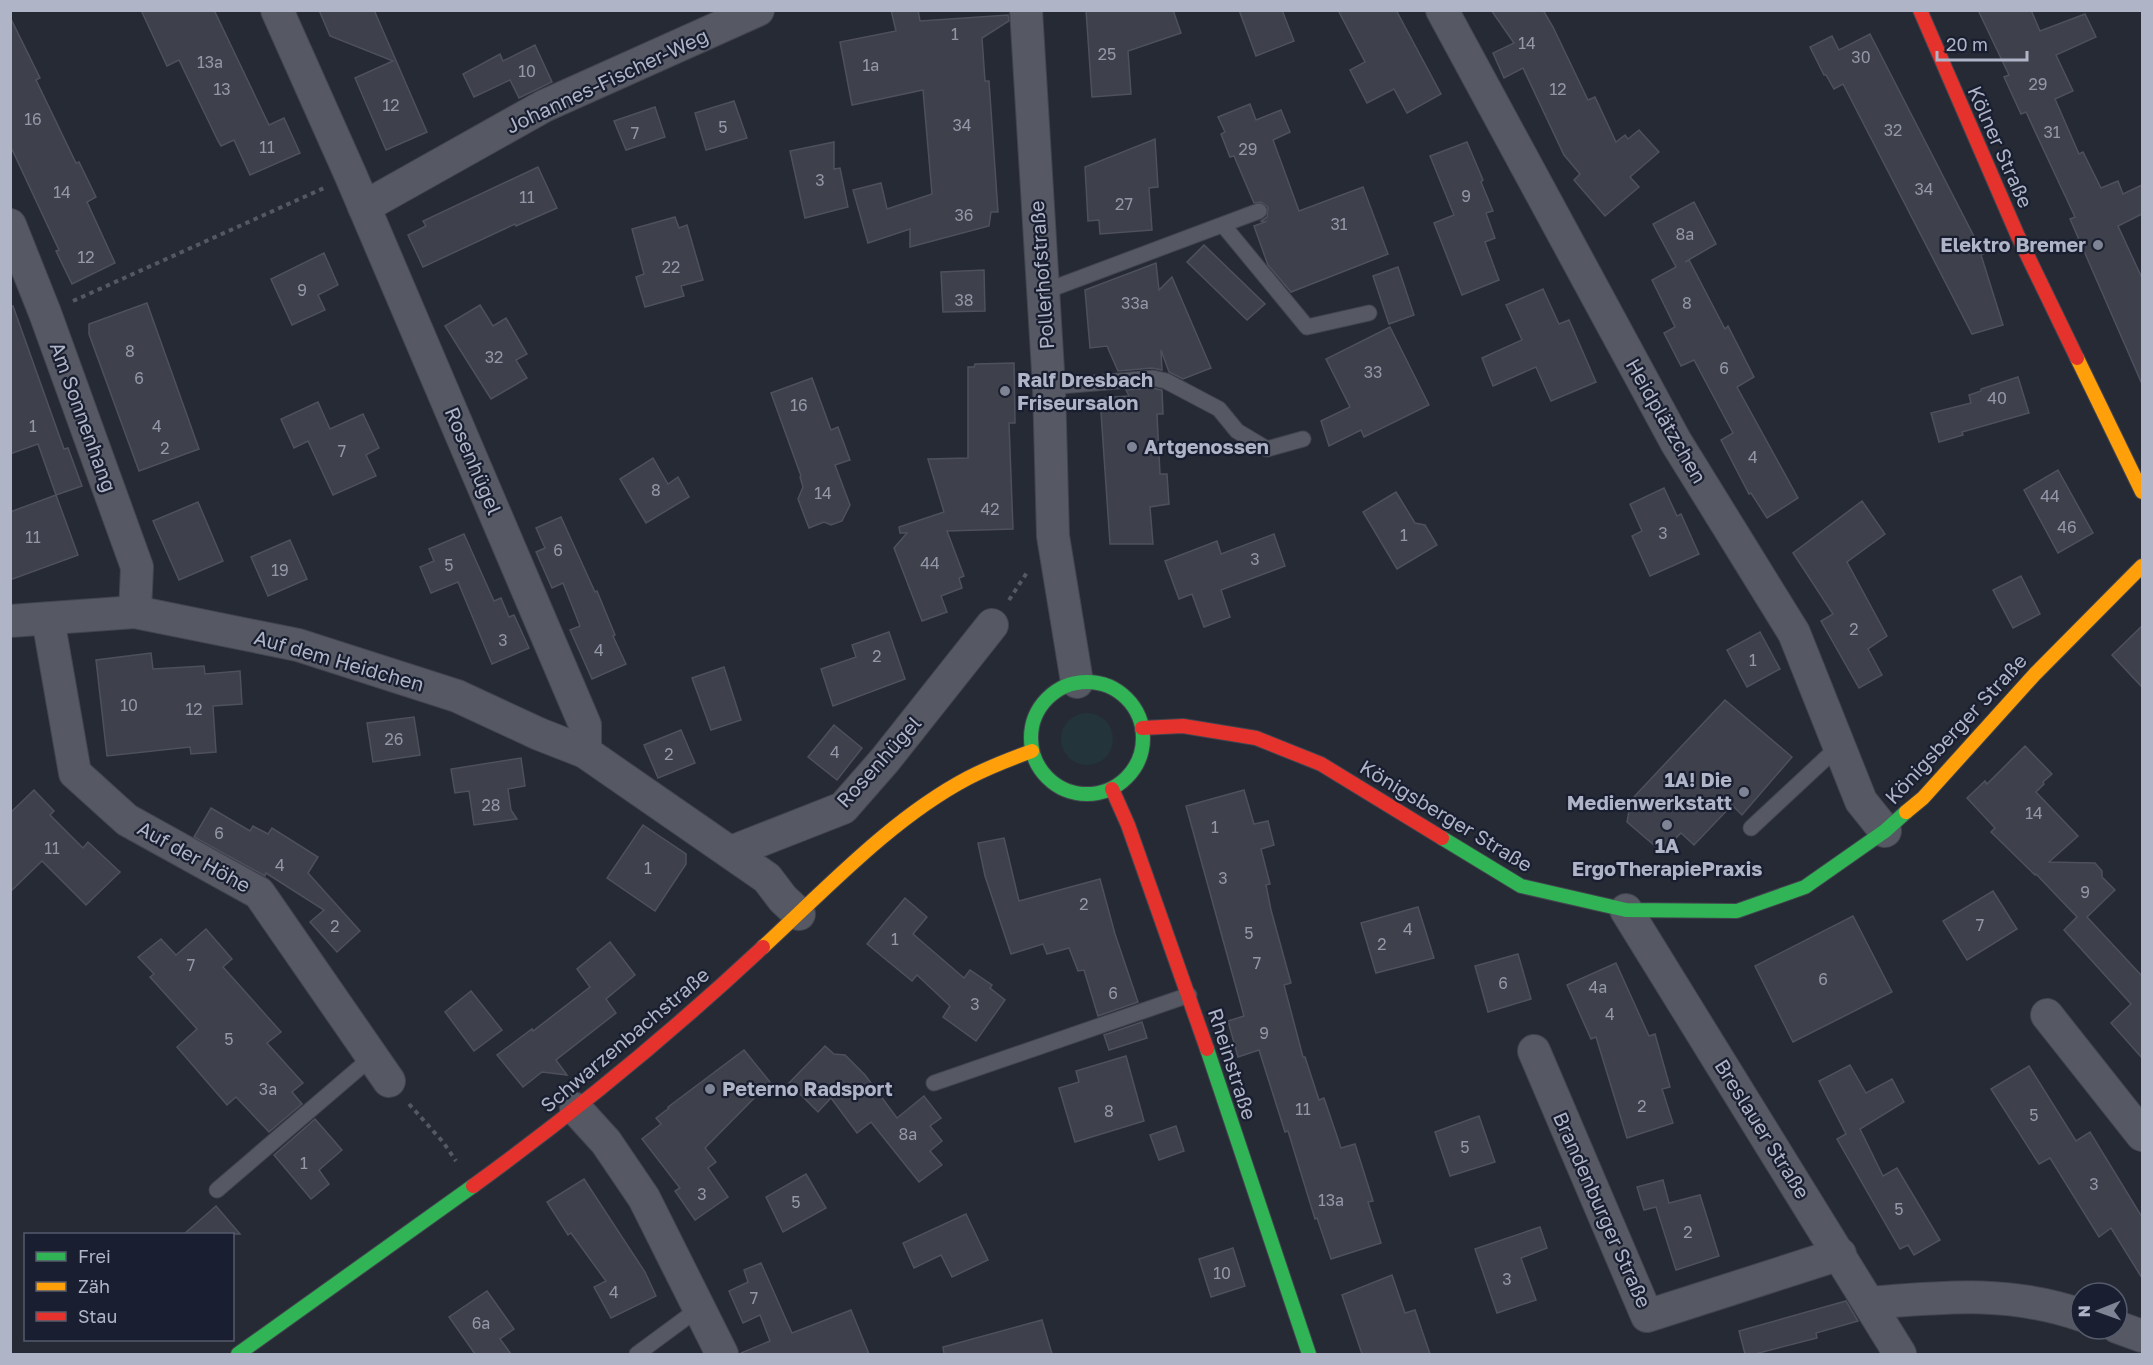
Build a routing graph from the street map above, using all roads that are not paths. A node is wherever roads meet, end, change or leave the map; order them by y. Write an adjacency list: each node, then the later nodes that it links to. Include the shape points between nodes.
1 (277, 10): 6 (street, Rosenhügel)
2 (758, 10): 6 (street, Johannes-Fischer-Weg, via 544,106)
3 (1026, 10): 10 (street, Pollerhofstraße)
4 (1442, 10): 22 (street, Heidplätzchen, via 1676,442 1794,633)
5 (1920, 10): 14 (main road, Kölner Straße, via 2017,234)
6 (364, 207): 24 (street, Rosenhügel, via 585,725)
7 (1259, 211): 9 (lane)
8 (10, 225): 16 (street, Am Sonnenhang, via 137,567)
9 (1223, 225): 10 (lane); 11 (lane, via 1307,327)
10 (1043, 292): 12 (street, Pollerhofstraße)
11 (1369, 313)
12 (1049, 387): 13 (lane, via 1153,378 1219,409 1237,431 1267,449); 20 (street, Pollerhofstraße, via 1053,536)
13 (1303, 439)
14 (2142, 492)
15 (2142, 566): 27 (main road, Königsberger Straße, via 2035,674 1923,798)
16 (135, 612): 17 (street, Auf dem Heidchen); 24 (street, Auf dem Heidchen, via 298,645 457,696)
17 (48, 619): 18 (street, Auf dem Heidchen); 34 (street, Auf der Höhe, via 75,773 127,820 259,893)
18 (10, 621)
19 (992, 625): 28 (street, Rosenhügel, via 843,808)
20 (1077, 682): 21 (main road, via 1099,682 1119,691 1134,707); 23 (main road, via 1056,690 1040,707 1031,728)
21 (1142, 728): 25 (main road, via 1137,764); 29 (main road, Königsberger Straße, via 1183,726 1256,738 1321,764 1521,886)
22 (1839, 746): 26 (lane); 27 (street, Heidplätzchen, via 1861,801)
23 (1032, 751): 25 (main road, via 1043,773 1062,789 1087,795); 30 (main road, Schwarzenbachstraße, via 980,772 934,800 870,849)
24 (585, 752): 28 (street)
25 (1112, 789): 31 (main road, Rheinstraße)
26 (1751, 828)
27 (1885, 831): 29 (main road, Königsberger Straße, via 1805,887 1737,911)
28 (731, 852): 30 (street, via 768,878)
29 (1626, 910): 39 (street, Breslauer Straße)
30 (799, 914): 36 (main road, Schwarzenbachstraße)
31 (1189, 995): 35 (lane); 47 (main road, Rheinstraße)
32 (2047, 1015): 37 (street)
33 (1534, 1052): 39 (street, Brandenburger Straße, via 1647,1316)
34 (381, 1069): 38 (lane)
35 (934, 1083)
36 (576, 1109): 41 (street, via 606,1142 644,1198); 44 (main road, Schwarzenbachstraße)
37 (2142, 1135)
38 (217, 1190)
39 (1840, 1254): 40 (street, Breslauer Straße)
40 (1870, 1303): 42 (street, via 1998,1297); 43 (street, Breslauer Straße)
41 (698, 1309): 45 (lane); 46 (street)
42 (2069, 1311)
43 (1892, 1352)
44 (238, 1354)
45 (637, 1354)
46 (722, 1354)
47 (1309, 1354)

